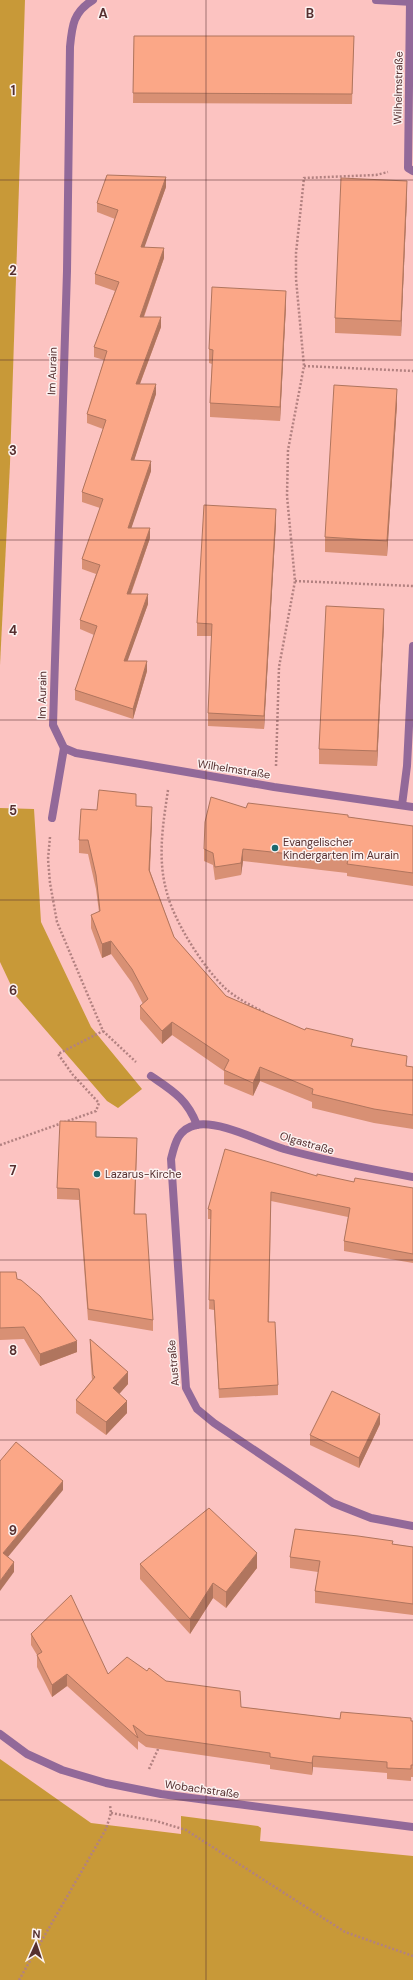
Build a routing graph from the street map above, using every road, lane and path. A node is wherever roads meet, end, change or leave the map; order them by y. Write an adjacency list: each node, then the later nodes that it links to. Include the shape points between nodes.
1 (93, 0): 10 (street, Im Aurain, via 82,6 72,24 70,47 66,279 52,707 53,725)
2 (376, 0): 3 (street)
3 (411, 2): 4 (street, Wilhelmstraße)
4 (410, 170): 5 (path, via 376,175 304,178 296,253)
5 (304, 366): 6 (path); 7 (path, via 288,450 287,496)
6 (413, 371)
7 (295, 581): 8 (path); 12 (path, via 279,667)
8 (413, 586)
9 (413, 646): 13 (street, via 407,766)
10 (64, 748): 11 (street, Wilhelmstraße, via 110,760); 15 (street)
11 (171, 770): 12 (street, Wilhelmstraße); 16 (path, via 162,833 162,865 167,894 180,924 200,957 224,987 242,1001)
12 (274, 786): 13 (street, Wilhelmstraße)
13 (402, 805): 14 (street, Wilhelmstraße)
14 (413, 807)
15 (52, 818): 17 (path, via 48,859 58,922)
16 (270, 1016)
17 (103, 1031): 18 (path); 20 (path, via 58,1054 99,1103 96,1111)
18 (151, 1076): 19 (street, via 179,1095 191,1109)
19 (197, 1125): 21 (street, Olgastraße, via 213,1125 335,1162); 22 (street, Austraße, via 185,1129 176,1139 171,1159 186,1388 197,1409 332,1503 371,1518)
20 (0, 1145)
21 (413, 1177)
22 (413, 1526)
23 (0, 1734): 26 (street, Wobachstraße, via 27,1754 62,1770 106,1783 161,1794)
24 (162, 1740): 25 (path)
25 (149, 1769)
26 (413, 1827)
27 (413, 1956): 28 (path, via 344,1932 186,1830 156,1821 111,1813 106,1829)
28 (19, 1980)

